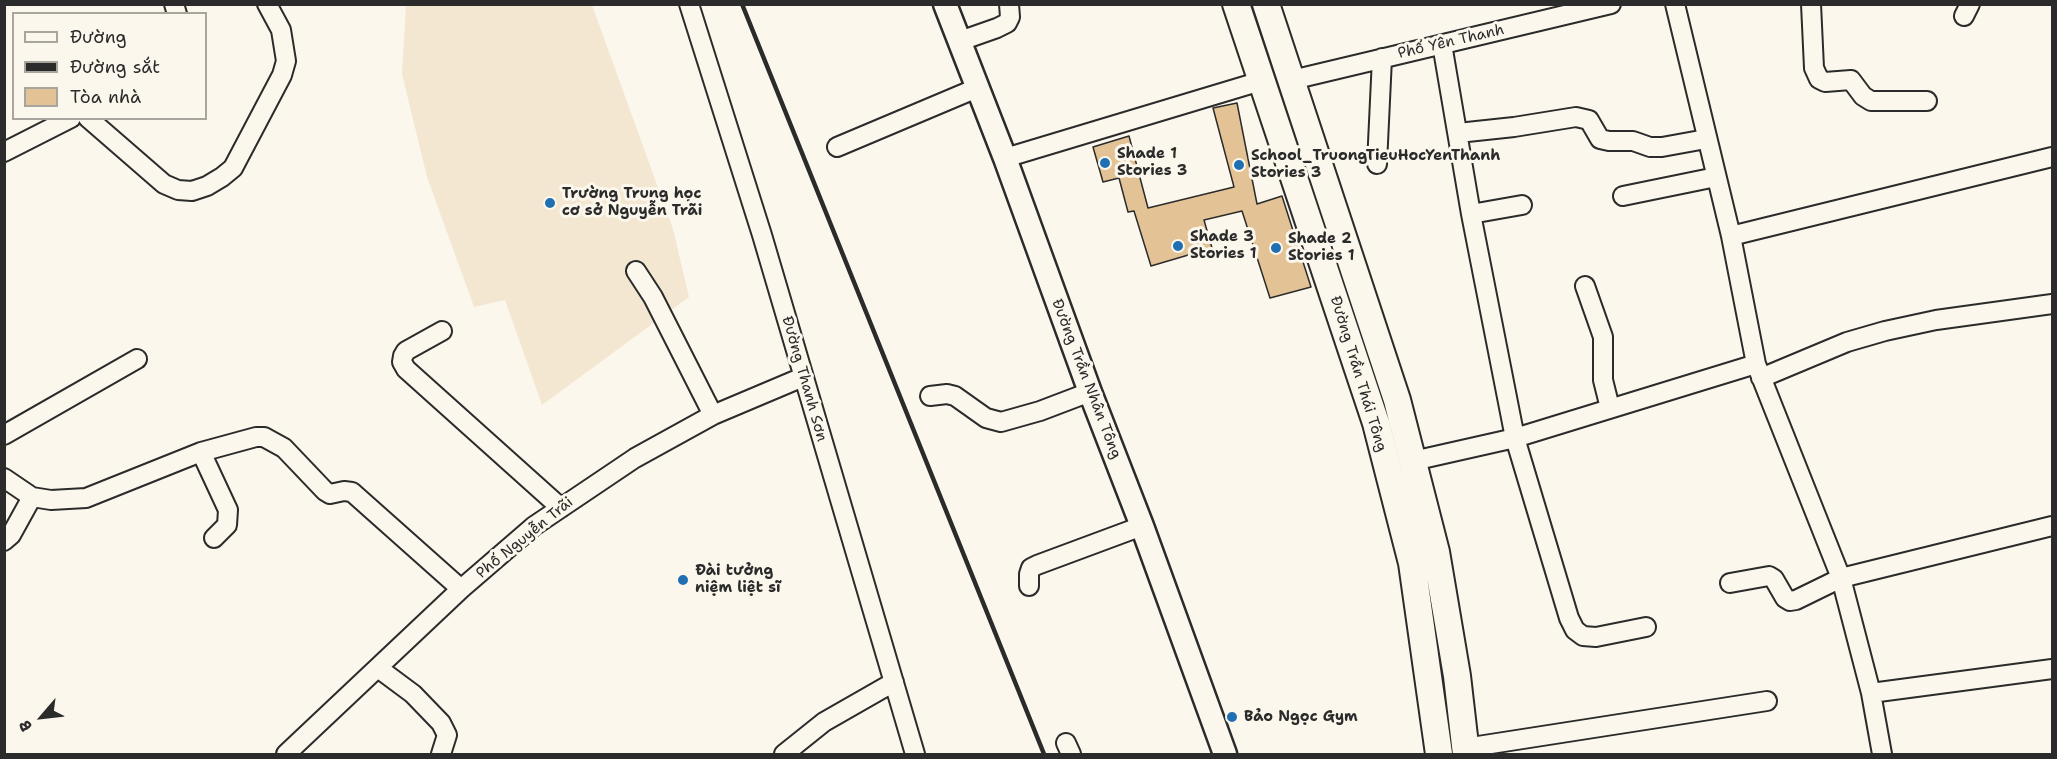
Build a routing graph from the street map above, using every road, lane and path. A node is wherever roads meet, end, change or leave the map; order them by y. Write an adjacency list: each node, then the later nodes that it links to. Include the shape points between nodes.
1 (267, 4): 18 (street, via 281,30 286,61 233,168 222,177 192,191 164,184)
2 (689, 4): 39 (street, Đường Thanh Sơn)
3 (945, 4): 10 (main road, Đường Trần Nhân Tông)
4 (1009, 4): 10 (street, via 1007,23)
5 (1236, 4): 14 (highway, Đường Trần Thái Tông)
6 (1266, 4): 13 (highway, Đường Trần Thái Tông)
7 (1611, 4): 11 (street, Phố Yên Thanh)
8 (1675, 4): 20 (street)
9 (1811, 4): 16 (street, via 1814,68 1820,80 1851,80 1871,101)
10 (960, 41): 15 (main road, Đường Trần Nhân Tông)
11 (1442, 44): 12 (street, Phố Yên Thanh); 19 (street)
12 (1382, 58): 13 (street, Phố Yên Thanh); 25 (street)
13 (1292, 80): 32 (highway, Đường Trần Thái Tông)
14 (1261, 81): 23 (street); 34 (highway, Đường Trần Thái Tông)
15 (977, 88): 21 (street); 23 (main road, Đường Trần Nhân Tông)
16 (1927, 101)
17 (67, 120): 22 (street)
18 (90, 120)
19 (1458, 133): 20 (street, via 1576,117 1589,120 1600,139 1608,141 1662,147); 29 (street)
20 (1706, 139): 26 (street)
21 (837, 147)
22 (4, 152)
23 (1005, 158): 40 (main road, Đường Trần Nhân Tông)
24 (2052, 158): 30 (street)
25 (1377, 164)
26 (1716, 177): 27 (street); 30 (street)
27 (1623, 196)
28 (1522, 206): 29 (street)
29 (1472, 214): 45 (street)
30 (1731, 236): 38 (street)
31 (636, 271): 43 (street)
32 (1358, 284): 34 (highway); 47 (highway, Đường Trần Thái Tông)
33 (1585, 286): 42 (street, via 1603,338 1603,380)
34 (1333, 292): 71 (highway, Đường Trần Thái Tông, via 1376,423 1412,563)
35 (2052, 304): 38 (street, via 1884,331)
36 (442, 331): 50 (street, via 406,351 402,362 406,369)
37 (137, 359): 44 (street)
38 (1758, 371): 42 (street); 55 (street)
39 (803, 377): 43 (street, Phố Nguyễn Trãi); 62 (street, Đường Thanh Sơn)
40 (1090, 392): 41 (street, via 1001,422 986,418 955,396); 51 (main road, Đường Trần Nhân Tông)
41 (930, 396)
42 (1610, 408): 45 (street)
43 (713, 415): 50 (street, Phố Nguyễn Trãi, via 635,458)
44 (4, 435)
45 (1515, 438): 47 (street); 59 (street, via 1575,630 1583,636 1596,637)
46 (201, 452): 49 (street, via 86,498); 53 (street, via 228,510 227,525); 58 (street, via 256,437 274,441 325,491 352,492)
47 (1413, 461): 65 (highway, Đường Trần Thái Tông, via 1436,552)
48 (4, 478): 49 (street)
49 (32, 497): 54 (street)
50 (561, 508): 58 (street, Phố Nguyễn Trãi, via 534,526)
51 (1142, 526): 57 (street, via 1031,568); 70 (main road, Đường Trần Nhân Tông)
52 (2052, 526): 55 (street)
53 (214, 538)
54 (4, 541)
55 (1841, 578): 56 (street, via 1790,601 1769,576); 63 (street)
56 (1731, 583)
57 (1029, 586)
58 (461, 589): 60 (street, Phố Nguyễn Trãi)
59 (1646, 627)
60 (378, 668): 66 (street, Phố Nguyễn Trãi); 67 (street, via 414,694 441,723 447,735)
61 (2052, 669): 63 (street)
62 (894, 682): 68 (street, via 824,722); 69 (street, Đường Thanh Sơn)
63 (1871, 693): 72 (street)
64 (1767, 701): 65 (street)
65 (1466, 751)
66 (286, 754)
67 (441, 754)
68 (784, 754)
69 (915, 754)
70 (1225, 754)
71 (1438, 754)
72 (1882, 754)

